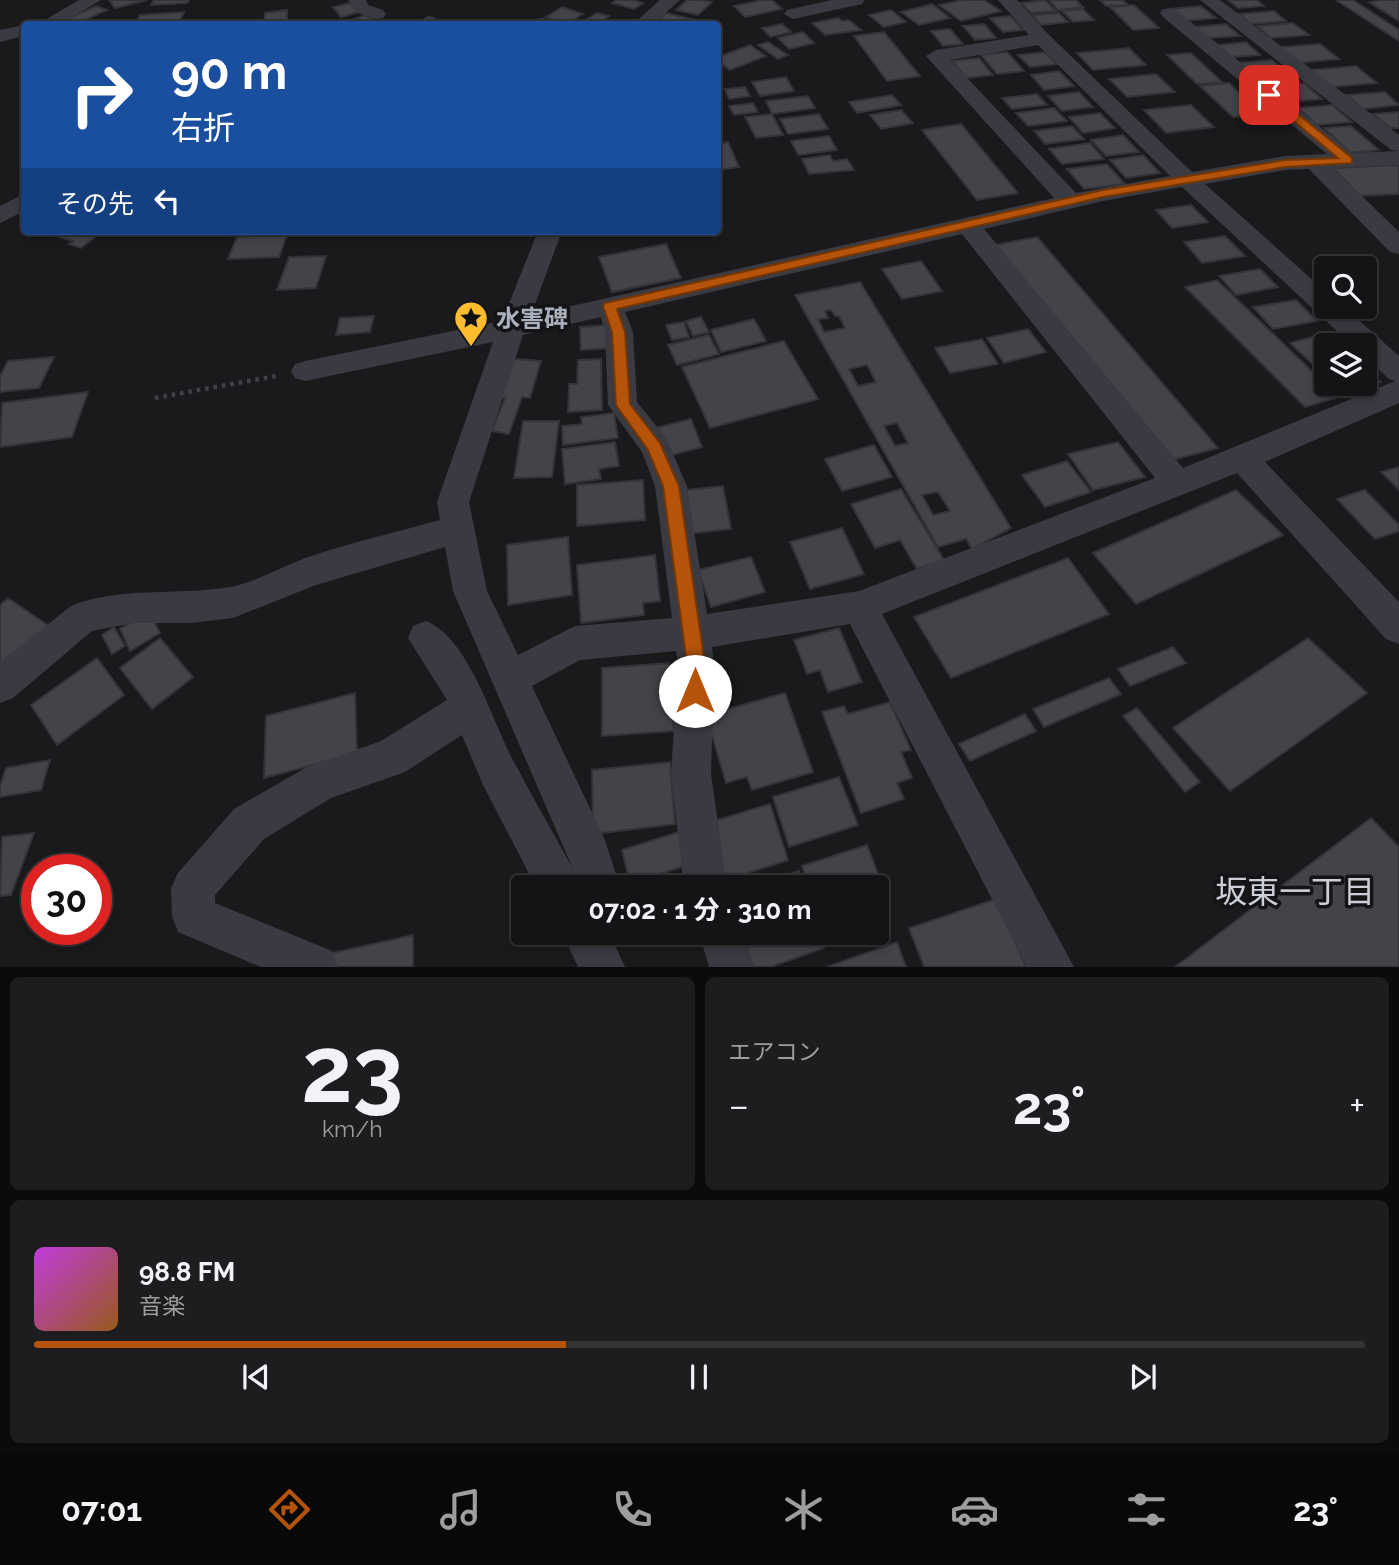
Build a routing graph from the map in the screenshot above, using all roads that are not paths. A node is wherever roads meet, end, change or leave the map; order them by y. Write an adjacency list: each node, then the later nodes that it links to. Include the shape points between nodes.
1 (92, 0): 10 (street)
2 (357, 0): 8 (street, via 361,8)
3 (671, 0): 11 (street)
4 (1009, 0): 14 (street)
5 (1209, 0): 15 (street)
6 (849, 1): 9 (street)
7 (1169, 13): 17 (street)
8 (377, 14)
9 (793, 14)
10 (53, 21)
11 (646, 21)
12 (21, 32): 13 (street)
13 (0, 36)
14 (1042, 39): 19 (street); 20 (street, via 936,56)
15 (1399, 145)
16 (1399, 158): 17 (street)
17 (1348, 161): 18 (street)
18 (1315, 162): 19 (street); 25 (street)
19 (1186, 179): 20 (street); 29 (street)
20 (1070, 201): 23 (street)
21 (21, 203): 22 (street)
22 (0, 216)
23 (968, 225): 26 (street); 32 (street)
24 (549, 235): 27 (street)
25 (1399, 246)
26 (610, 306): 27 (street); 36 (street, via 619,332 623,405 655,447 671,486)
27 (514, 328): 28 (street); 33 (street, via 453,502)
28 (305, 371)
29 (1399, 372)
30 (1399, 391): 31 (street)
31 (1242, 458): 32 (street); 35 (street)
32 (1177, 483): 34 (street)
33 (458, 529): 38 (street, via 470,591); 39 (street, via 312,571 233,601 133,607 83,617)
34 (859, 607): 36 (street); 51 (street)
35 (1399, 627)
36 (692, 633): 38 (street, via 575,643); 43 (street, via 696,664 691,774)
37 (426, 638): 40 (street, via 457,679)
38 (510, 680): 42 (street)
39 (0, 684)
40 (469, 708): 41 (street); 47 (street, via 391,758 321,781 249,824 193,888 194,916)
41 (553, 875)
42 (596, 875)
43 (704, 875)
44 (591, 945): 48 (street)
45 (609, 945): 49 (street)
46 (725, 945): 50 (street)
47 (316, 967)
48 (603, 967)
49 (610, 967)
50 (732, 967)
51 (1052, 967)

